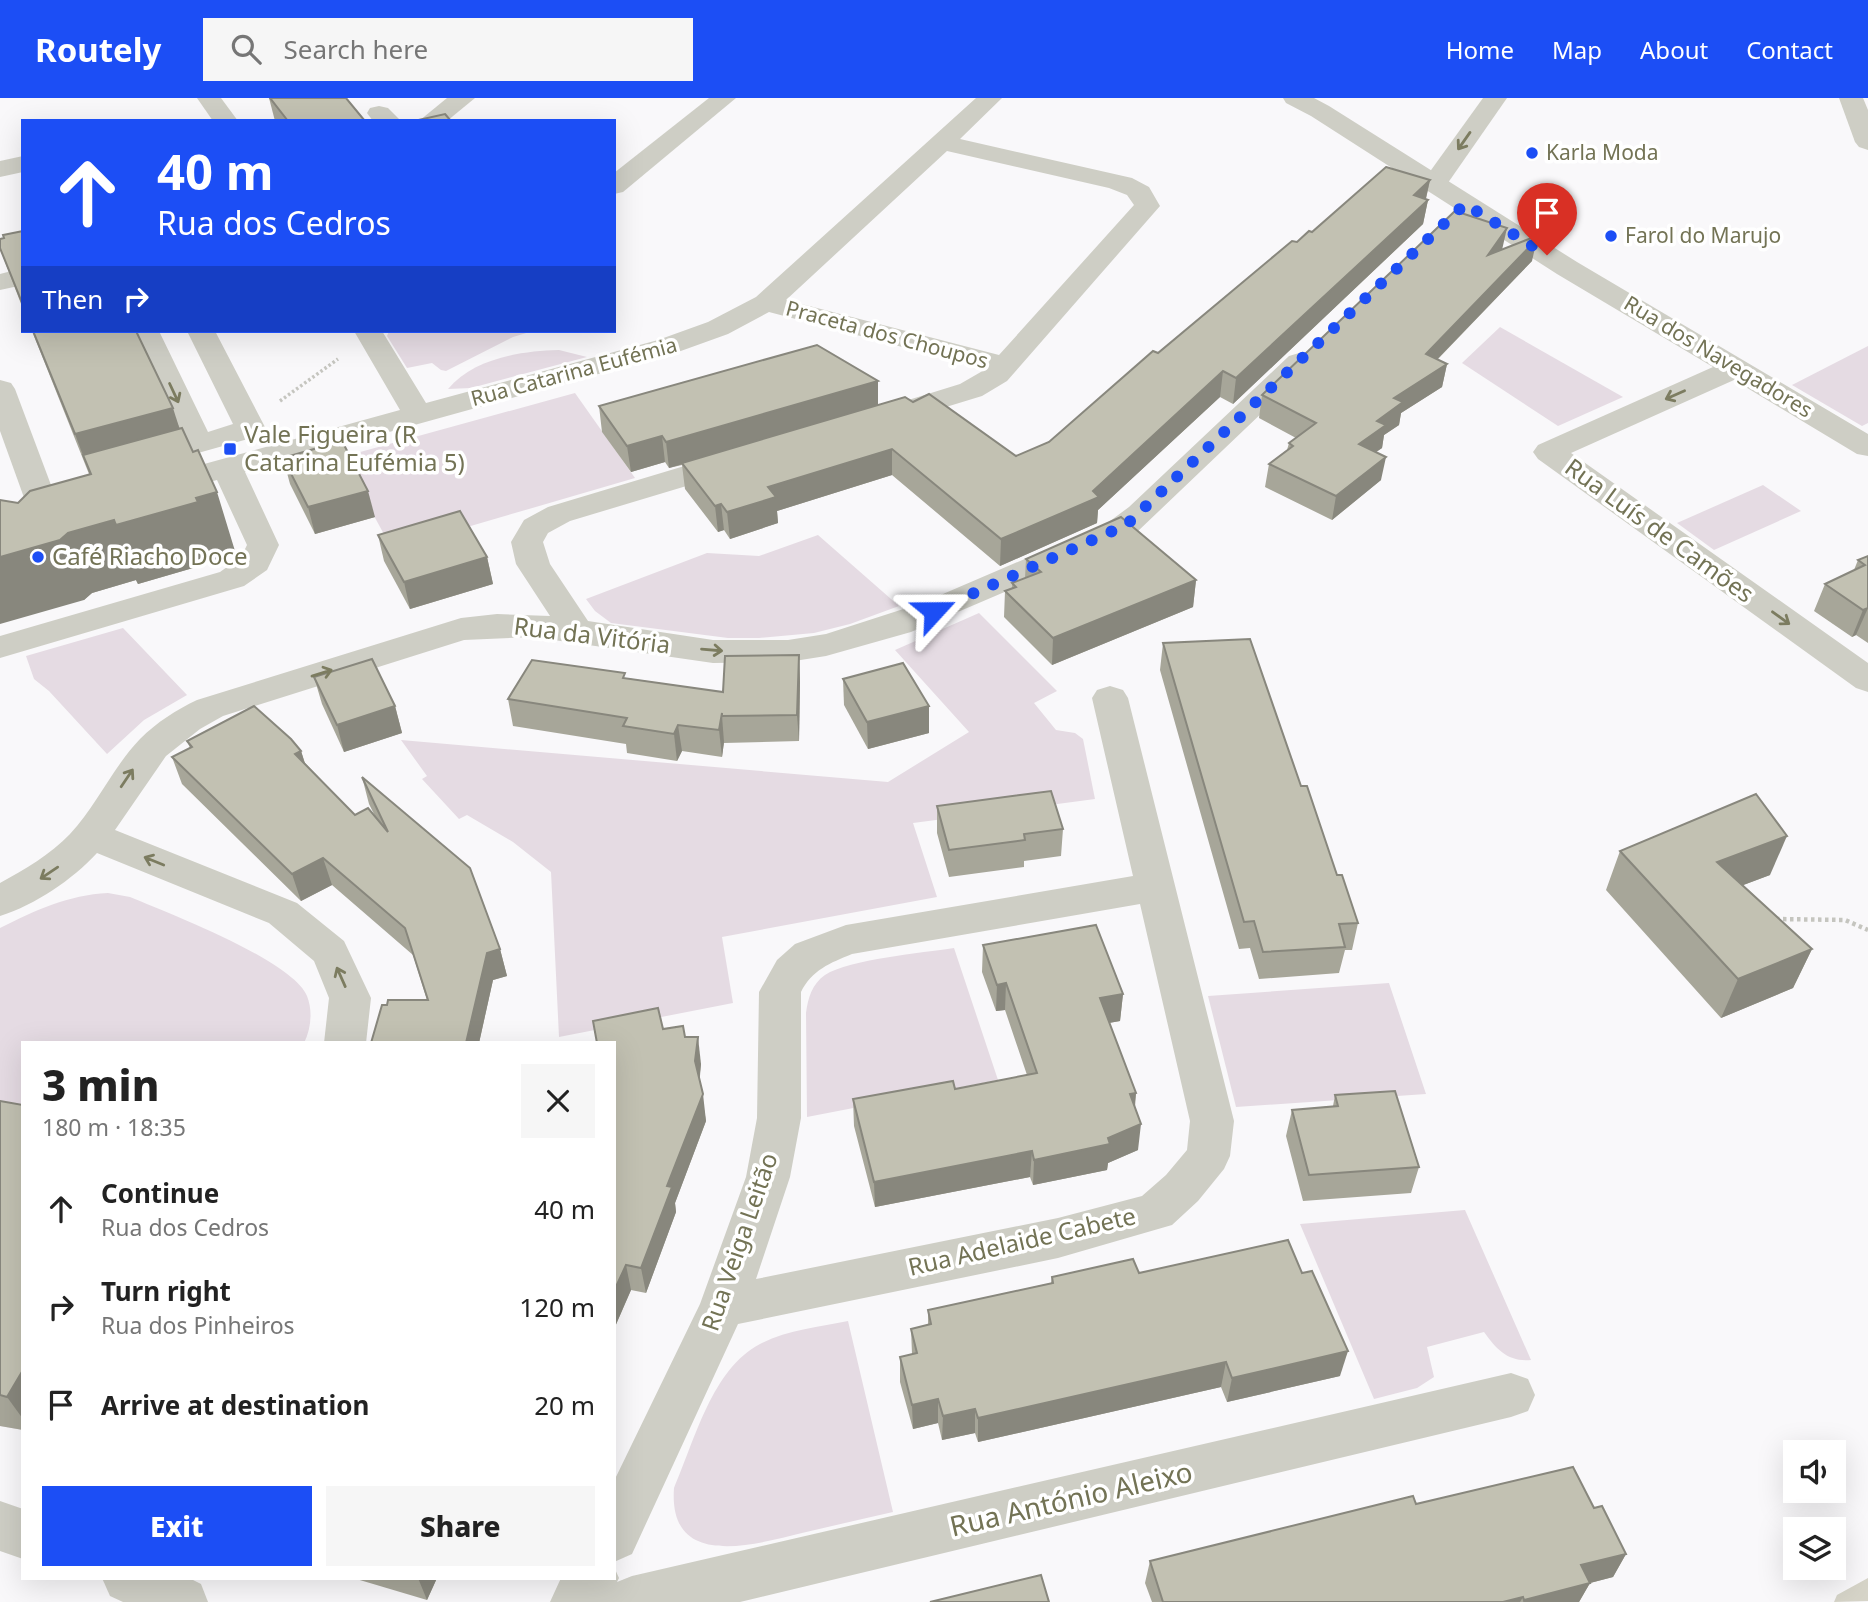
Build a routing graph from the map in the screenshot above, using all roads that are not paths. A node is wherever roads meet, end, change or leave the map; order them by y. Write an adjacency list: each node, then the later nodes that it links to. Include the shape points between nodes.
1 (463, 98): 8 (street)
2 (724, 98): 13 (street)
3 (990, 98): 9 (street, Praceta dos Choupos)
4 (1296, 98): 7 (street, Rua dos Navegadores)
5 (1495, 98): 14 (street, one-way to 14)
6 (1851, 98): 10 (street)
7 (1327, 104): 14 (street, Rua dos Navegadores)
8 (434, 119)
9 (942, 142): 17 (street, Praceta dos Choupos); 22 (street, Praceta dos Choupos, via 1117,182 1144,195 1147,206 1142,214)
10 (1868, 142)
11 (21, 164): 12 (street)
12 (0, 169)
13 (616, 184)
14 (1434, 184): 23 (street, Rua dos Navegadores, via 1455,213 1567,268)
15 (21, 277): 16 (street)
16 (0, 282)
17 (754, 310): 22 (street, Praceta dos Choupos); 25 (street, Rua Catarina Eufémia, via 694,339)
18 (146, 333): 19 (street, one-way to 19, via 198,444 251,429)
19 (202, 333)
20 (371, 336): 25 (street)
21 (1316, 345): 32 (street, Rua da Vitória, one-way to 21, via 748,653 799,650 893,628 1126,525)
22 (1007, 366): 26 (street, Praceta dos Choupos, via 971,390)
23 (1737, 367): 27 (street, Rua dos Navegadores); 34 (street, Rua Luís de Camões, one-way to 34, via 1549,452)
24 (0, 390): 31 (street)
25 (418, 415): 29 (street, Rua Catarina Eufémia)
26 (861, 424)
27 (1868, 447)
28 (756, 455): 32 (street, via 559,514 535,527 527,542 533,564)
29 (227, 467): 30 (street, Rua Catarina Eufémia); 33 (street, via 263,545 256,563 232,579)
30 (124, 496)
31 (47, 517)
32 (577, 631): 36 (street, Rua da Vitória, one-way to 32, via 147,751 184,720 210,708 461,629 515,624)
33 (0, 647)
34 (1868, 680)
35 (1110, 698): 37 (street, Rua Adelaide Cabete)
36 (90, 835): 38 (street, Rua da Vitória, one-way to 38, via 67,860); 39 (street, one-way to 36, via 350,998 330,952 283,913)
37 (1154, 887): 40 (street, Rua Veiga Leitão, via 846,940 809,955 791,971 780,992 779,1118 768,1177); 40 (street, Rua Adelaide Cabete, via 1212,1121 1209,1156 1182,1188 1156,1211 1112,1224)
38 (0, 901)
39 (345, 1041)
40 (723, 1306): 44 (street, Rua Veiga Leitão)
41 (1511, 1395): 49 (street, Rua António Aleixo)
42 (0, 1526): 43 (street)
43 (21, 1533)
44 (616, 1533)
45 (132, 1580): 47 (street)
46 (592, 1580): 48 (street)
47 (182, 1602)
48 (576, 1602)
49 (632, 1602)

